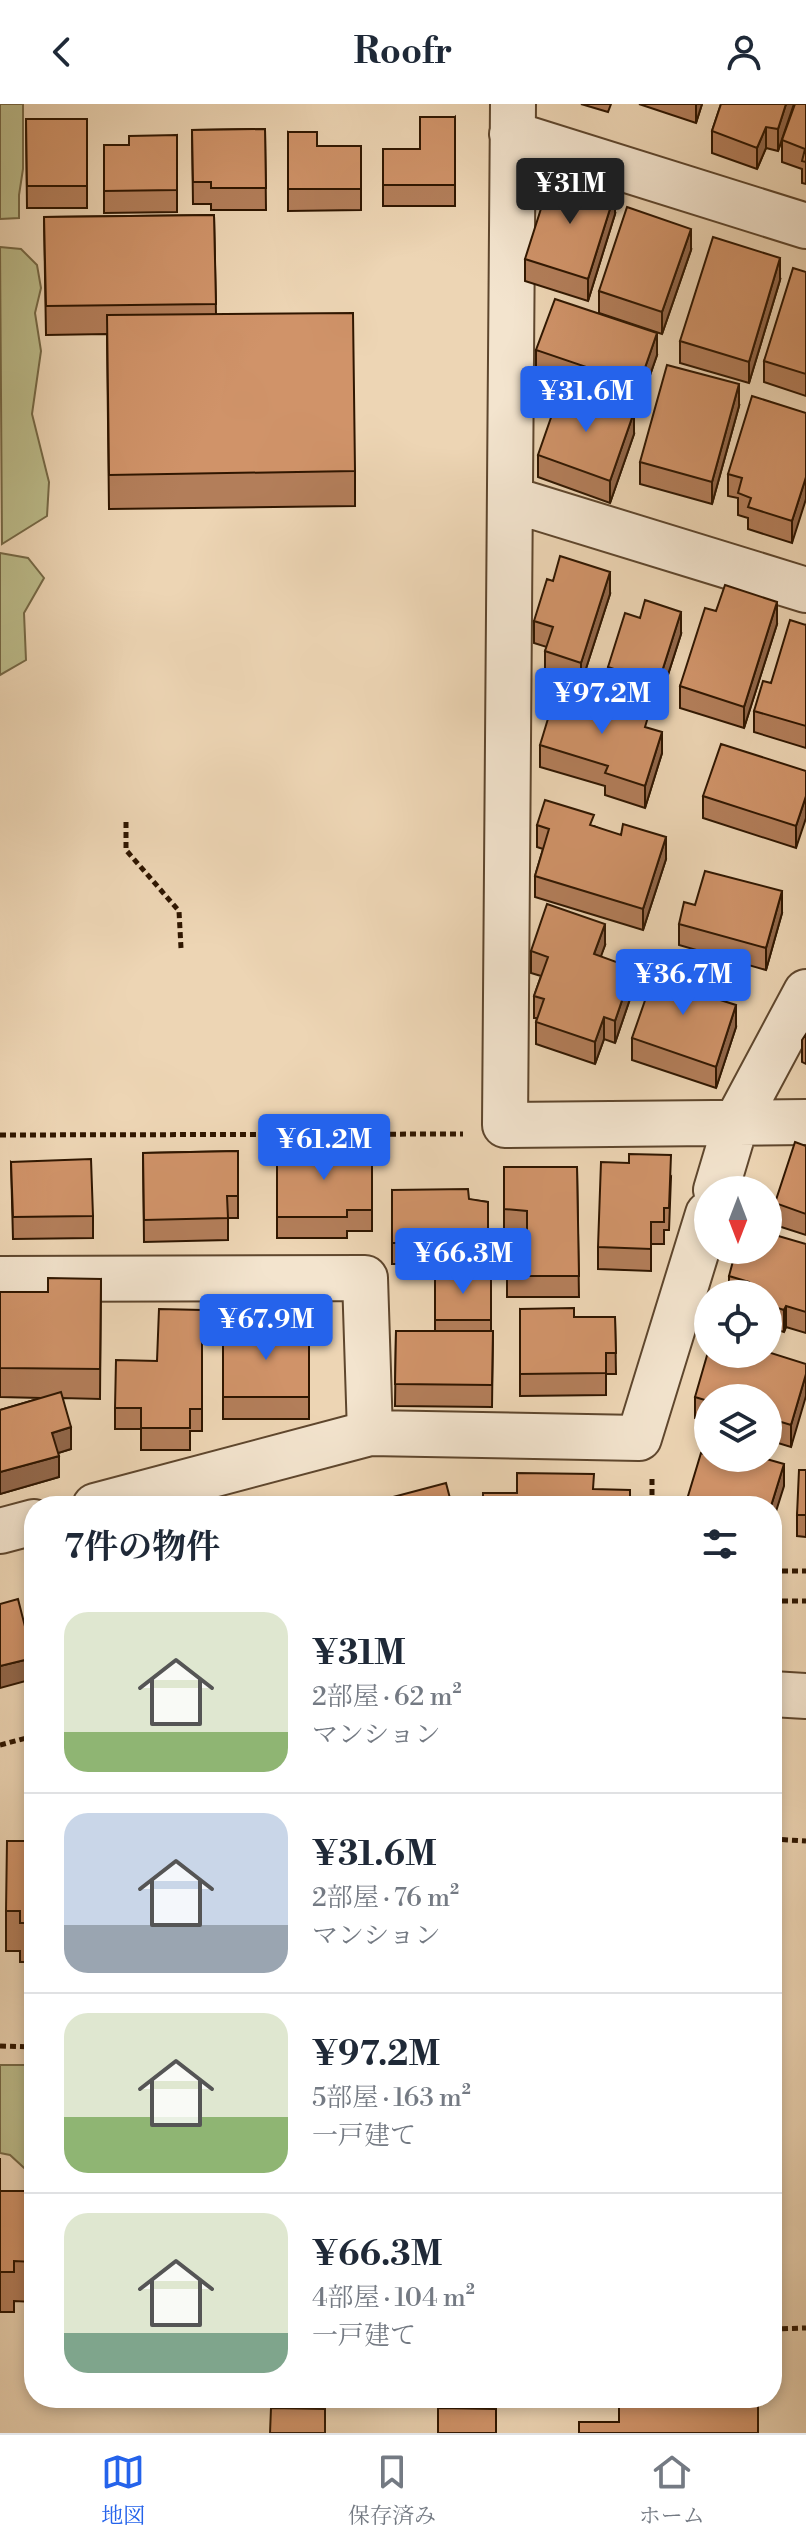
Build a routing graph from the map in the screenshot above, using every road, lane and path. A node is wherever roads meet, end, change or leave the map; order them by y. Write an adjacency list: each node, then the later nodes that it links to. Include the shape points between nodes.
1 (513, 119): 2 (street); 3 (street)
2 (806, 226)
3 (510, 499): 4 (street); 10 (street)
4 (806, 590)
5 (126, 822): 6 (path, via 126,850 179,911)
6 (181, 948)
7 (806, 992): 9 (street)
8 (806, 1122): 9 (street)
9 (736, 1123): 10 (street); 12 (street)
10 (505, 1125): 11 (path, via 479,1134)
11 (0, 1135)
12 (720, 1176)
13 (694, 1259): 15 (street, via 639,1438)
14 (0, 1279): 15 (street, via 365,1278)
15 (370, 1433): 16 (street)
16 (133, 1496)
17 (24, 1525): 18 (street)
18 (0, 1531)
19 (782, 1571): 20 (path)
20 (806, 1571)
21 (782, 1601): 22 (path)
22 (806, 1601)
23 (782, 1695): 24 (street)
24 (806, 1696)
25 (24, 1739): 26 (path)
26 (0, 1745)
27 (782, 1840): 28 (path)
28 (806, 1841)
29 (0, 2046): 30 (path)
30 (24, 2047)
31 (806, 2328): 32 (path)
32 (782, 2329)

